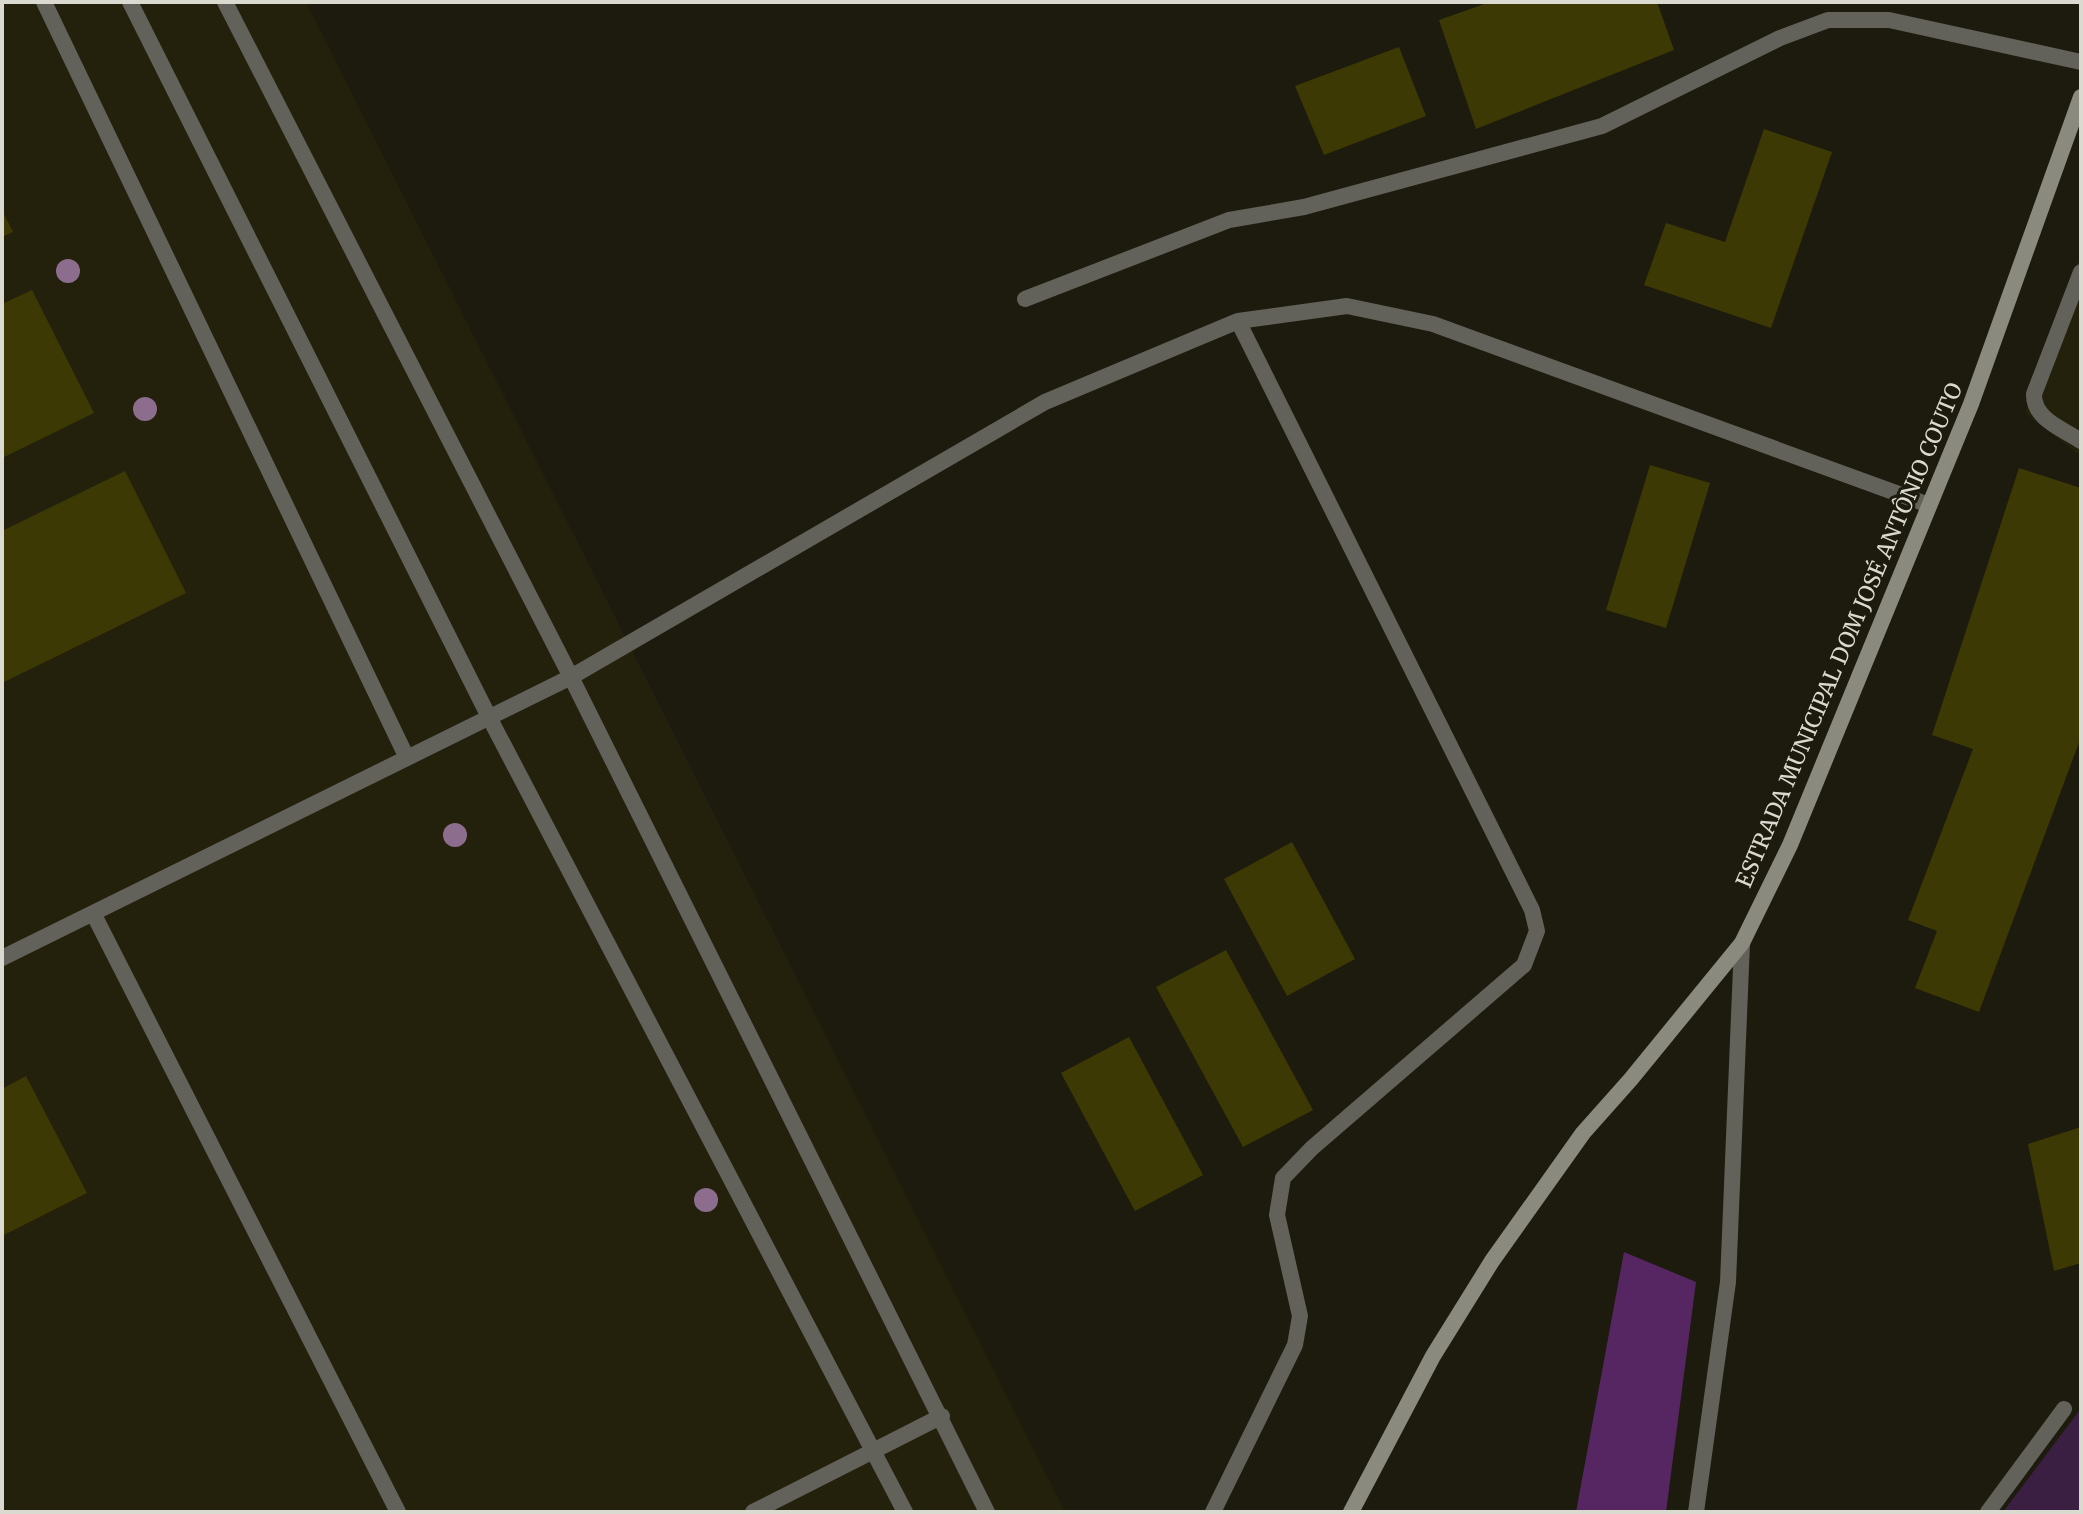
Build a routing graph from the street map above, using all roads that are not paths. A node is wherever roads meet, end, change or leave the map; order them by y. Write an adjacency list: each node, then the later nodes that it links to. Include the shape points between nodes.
1 (44, 2): 13 (street)
2 (130, 2): 12 (street)
3 (225, 2): 11 (street)
4 (2081, 62): 7 (street, via 1889,20 1828,20 1780,38 1602,126 1304,207 1229,220)
5 (2081, 97): 10 (main road, ESTRADA MUNICIPAL DOM JOSÉ ANTÔNIO COUTO, via 1971,404)
6 (2081, 272): 9 (street, via 2034,404 2040,415)
7 (1025, 299)
8 (1238, 321): 10 (street, via 1347,306 1433,324); 11 (street, via 1045,402); 24 (street, via 1532,910 1537,931 1524,965 1283,1178 1277,1215 1300,1316 1295,1345)
9 (2081, 441)
10 (1929, 505): 15 (main road, ESTRADA MUNICIPAL DOM JOSÉ ANTÔNIO COUTO, via 1790,845)
11 (571, 677): 12 (street); 18 (street)
12 (489, 717): 13 (street); 19 (street)
13 (407, 758): 14 (street)
14 (94, 915): 16 (street); 20 (street)
15 (1742, 943): 25 (main road, ESTRADA MUNICIPAL DOM JOSÉ ANTÔNIO COUTO, via 1583,1133 1492,1261 1433,1356); 26 (street, via 1728,1282)
16 (2, 958)
17 (2064, 1409): 27 (street)
18 (942, 1416): 19 (street); 23 (street)
19 (875, 1451): 21 (street); 22 (street)
20 (398, 1512)
21 (753, 1512)
22 (905, 1512)
23 (987, 1512)
24 (1213, 1512)
25 (1351, 1512)
26 (1696, 1512)
27 (1988, 1512)

